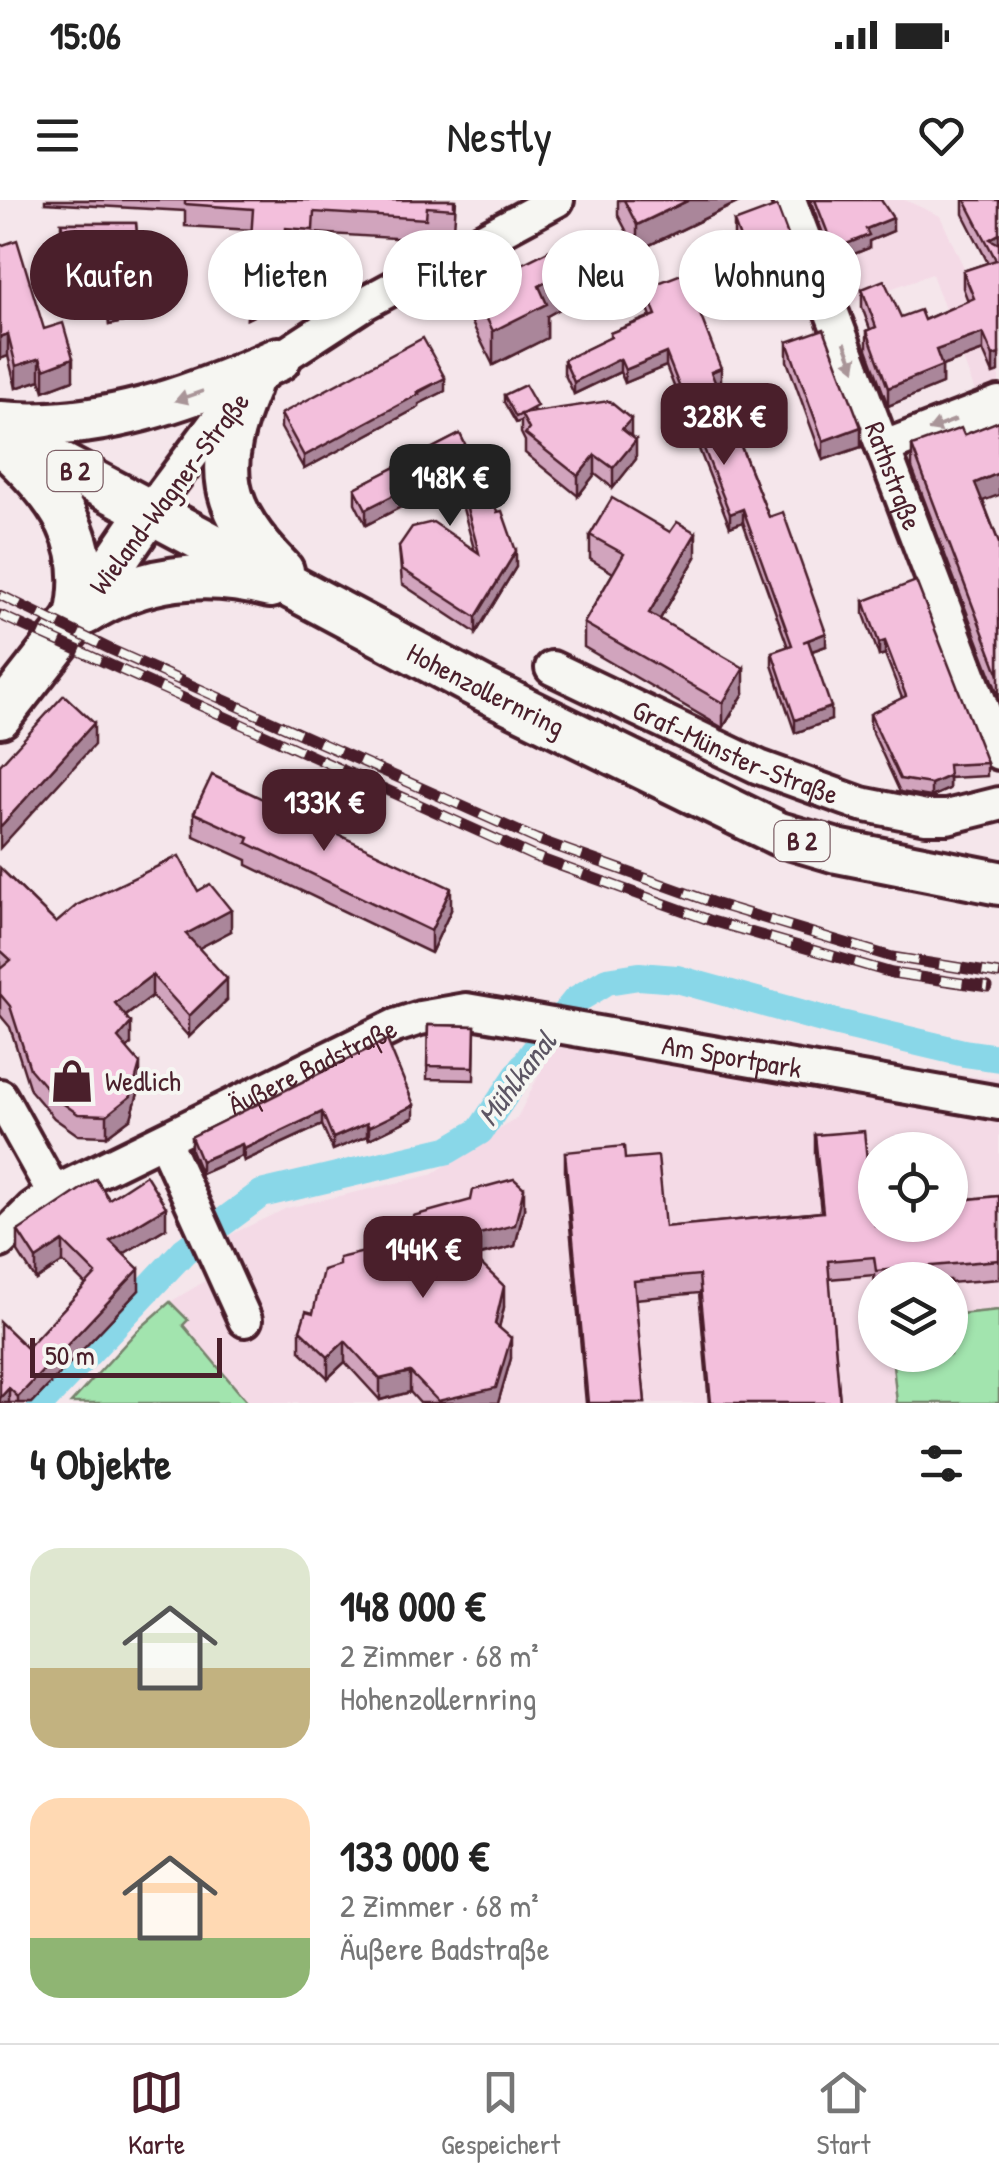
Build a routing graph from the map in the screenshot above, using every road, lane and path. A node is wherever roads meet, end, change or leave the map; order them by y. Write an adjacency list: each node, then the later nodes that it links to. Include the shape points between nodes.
1 (558, 200): 3 (street, Wieland-Wagner-Straße)
2 (789, 200): 9 (street, Rathstraße, one-way to 9)
3 (517, 208): 4 (street, Wieland-Wagner-Straße)
4 (264, 372): 6 (main road, one-way to 6, via 123,415); 10 (street, Wieland-Wagner-Straße); 11 (main road, via 228,444 230,499 257,544)
5 (999, 403): 9 (street, one-way to 9)
6 (0, 423)
7 (0, 432): 10 (main road, Hohenzollernring / B 2)
8 (0, 442): 12 (main road, via 41,480 76,537 82,572)
9 (885, 448): 15 (street, Rathstraße)
10 (150, 511): 11 (main road, Hohenzollernring / B 2); 12 (main road, Wieland-Wagner-Straße)
11 (313, 597): 12 (main road, via 247,580 168,578 110,597); 17 (main road, Hohenzollernring / B 2, via 779,834)
12 (76, 619): 14 (main road, Wieland-Wagner-Straße)
13 (552, 668): 16 (street, Graf-Münster-Straße, via 759,767 860,804 926,817)
14 (0, 716)
15 (999, 753)
16 (999, 804)
17 (999, 883)
18 (466, 1010): 20 (street, Am Sportpark); 21 (street, Äußere Badstraße, via 395,1026)
19 (0, 1096): 22 (street)
20 (999, 1103)
21 (164, 1141): 22 (street, Äußere Badstraße); 24 (street)
22 (54, 1193): 23 (street, Äußere Badstraße)
23 (0, 1242)
24 (245, 1320)

